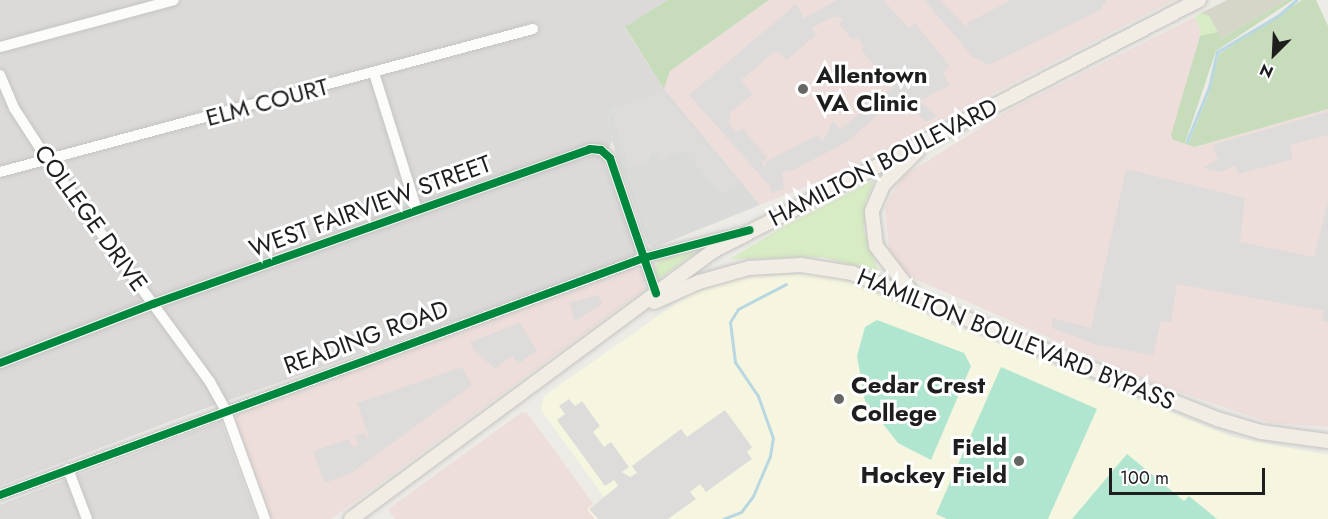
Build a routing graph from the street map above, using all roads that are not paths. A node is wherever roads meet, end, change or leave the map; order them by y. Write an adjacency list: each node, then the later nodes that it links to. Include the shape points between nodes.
1 (174, 0): 4 (street)
2 (1199, 0): 7 (main road, HAMILTON BOULEVARD)
3 (532, 29): 5 (street, ELM COURT)
4 (0, 47)
5 (374, 73): 8 (street, ELM COURT); 10 (street)
6 (0, 75): 8 (street, COLLEGE DRIVE, via 14,108)
7 (930, 139): 11 (main road, HAMILTON BOULEVARD); 14 (main road, via 891,175 872,211 876,246)
8 (49, 162): 9 (street, ELM COURT); 15 (street, COLLEGE DRIVE)
9 (0, 172)
10 (417, 210): 12 (street, WEST FAIRVIEW STREET, via 590,149 601,150 610,158); 15 (street, WEST FAIRVIEW STREET)
11 (750, 230): 12 (street, READING ROAD); 13 (main road, HAMILTON BOULEVARD, via 699,260)
12 (647, 257): 13 (street); 18 (street, READING ROAD)
13 (656, 292): 16 (main road, HAMILTON BOULEVARD)
14 (915, 297): 16 (main road, HAMILTON BOULEVARD BYPASS, via 852,273 775,265 723,274); 19 (main road, HAMILTON BOULEVARD BYPASS, via 1217,418 1261,432)
15 (153, 304): 17 (street, WEST FAIRVIEW STREET); 18 (street, COLLEGE DRIVE)
16 (636, 310): 24 (main road, HAMILTON BOULEVARD)
17 (0, 363)
18 (225, 409): 20 (street, READING ROAD); 23 (street, COLLEGE DRIVE)
19 (1328, 441)
20 (68, 469): 21 (street, READING ROAD); 22 (street)
21 (0, 495)
22 (87, 519)
23 (265, 519)
24 (351, 519)

